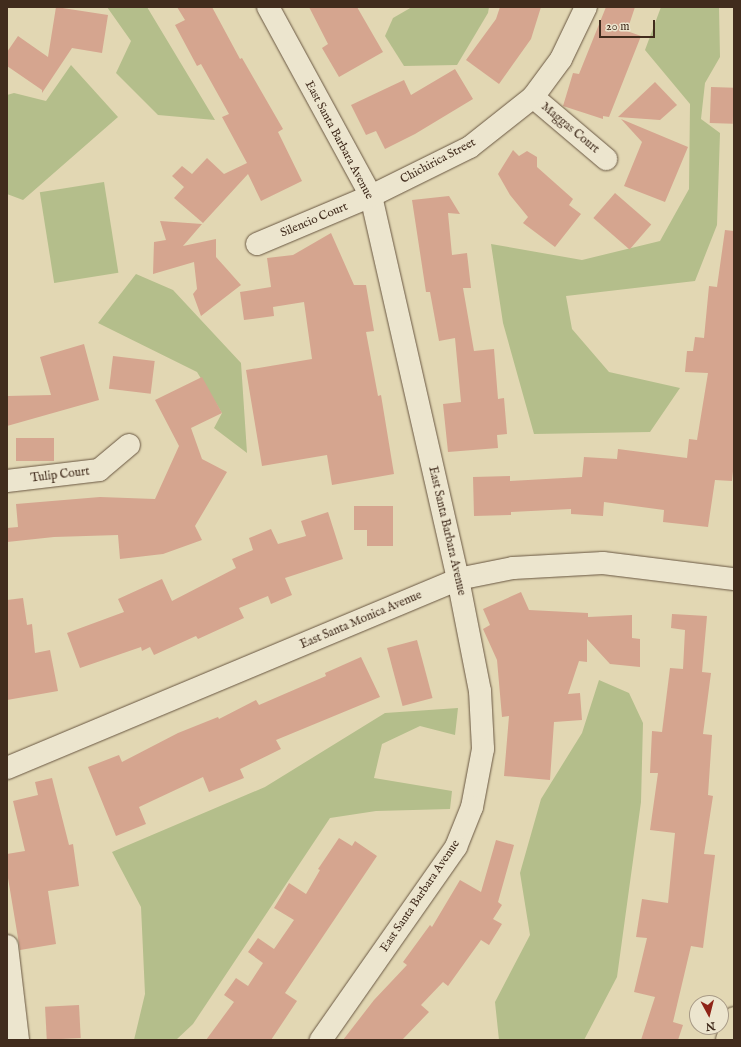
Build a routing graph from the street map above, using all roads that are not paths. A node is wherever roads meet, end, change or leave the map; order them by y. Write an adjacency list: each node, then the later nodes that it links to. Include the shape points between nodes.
1 (268, 7): 5 (street, East Santa Barbara Avenue)
2 (586, 7): 3 (street, Chichirica Street, via 561,59)
3 (533, 97): 4 (street, Maggas Court); 5 (street, Chichirica Street, via 470,147)
4 (606, 159)
5 (371, 196): 6 (street, Silencio Court); 9 (street, East Santa Barbara Avenue)
6 (257, 244)
7 (129, 445): 8 (street, Tulip Court, via 99,470)
8 (7, 481)
9 (458, 579): 10 (street, East Santa Monica Avenue, via 513,568 603,563); 11 (street, East Santa Monica Avenue); 15 (street, East Santa Barbara Avenue, via 480,691 483,749 472,807 456,847)
10 (734, 579)
11 (7, 768)
12 (7, 946): 14 (street)
13 (734, 1018): 16 (main road)
14 (18, 1040)
15 (322, 1040)
16 (727, 1040)

